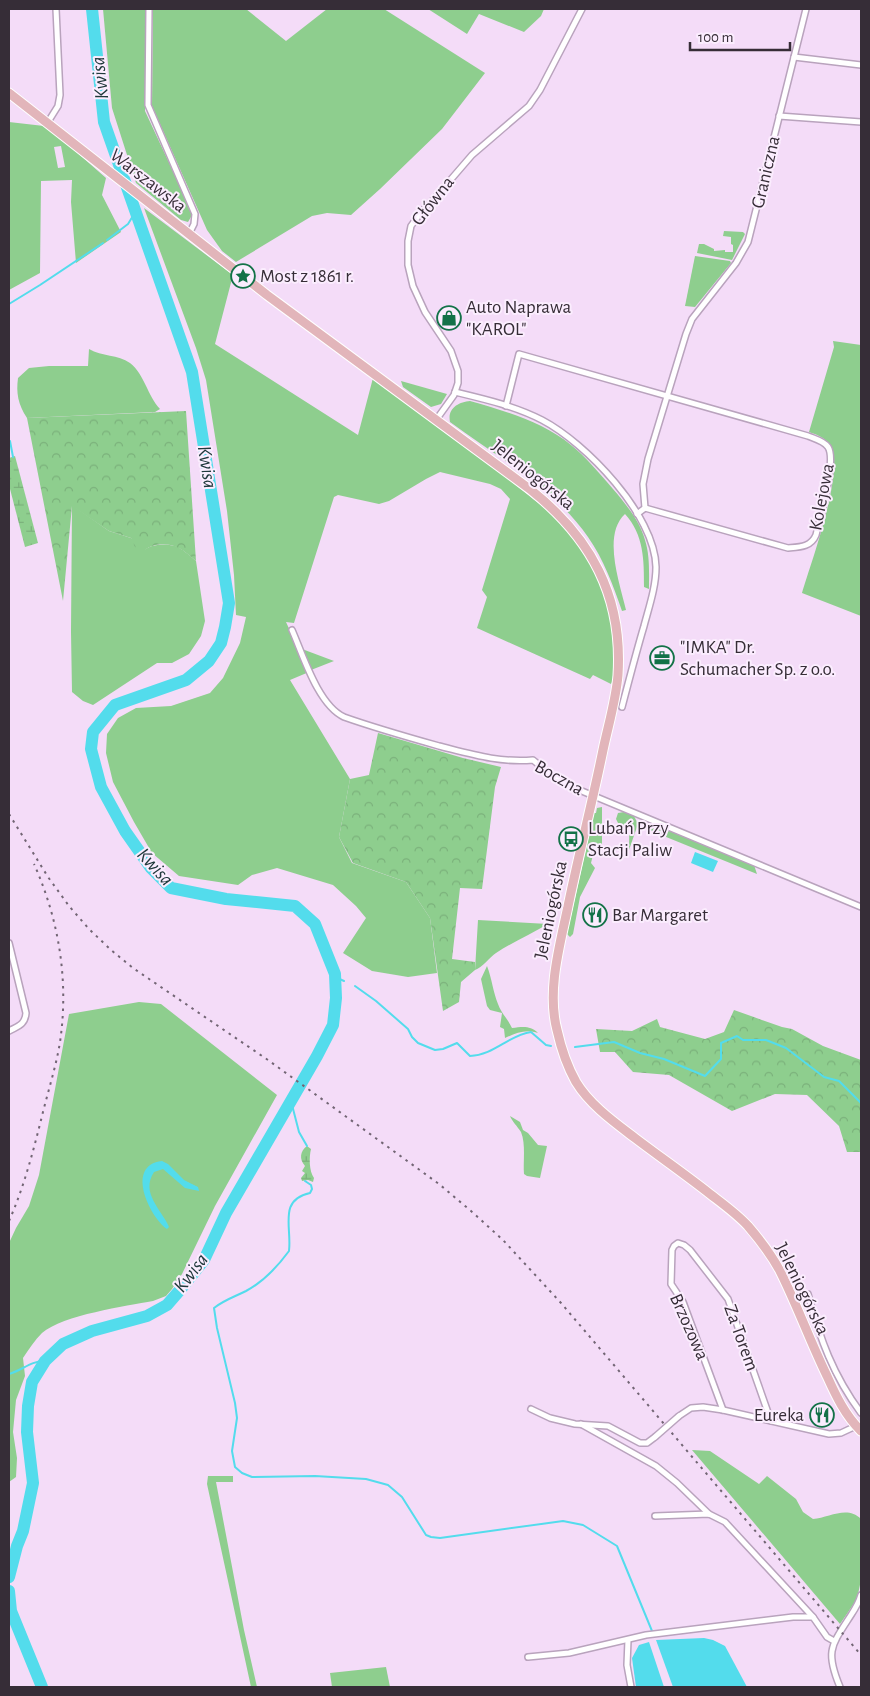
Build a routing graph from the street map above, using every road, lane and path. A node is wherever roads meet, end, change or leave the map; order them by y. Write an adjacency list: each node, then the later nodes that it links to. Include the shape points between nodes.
1 (56, 9): 9 (street, via 60,95 58,106)
2 (148, 9): 11 (street, via 148,105 195,214 194,224)
3 (582, 9): 13 (street, Główna, via 529,106 472,156 411,226 408,241 410,278 416,295 456,362 459,375)
4 (806, 9): 5 (street, Graniczna)
5 (794, 57): 6 (street); 8 (street, Graniczna)
6 (861, 65)
7 (9, 92): 9 (main road, Warszawska)
8 (779, 116): 10 (street); 14 (street, Graniczna, via 748,242 736,263 692,319)
9 (48, 122): 11 (main road, Warszawska)
10 (861, 122)
11 (185, 231): 12 (main road, Warszawska)
12 (267, 295): 16 (main road, Jeleniogórska)
13 (455, 392): 15 (street); 16 (street, Główna)
14 (667, 396): 15 (street, Kolejowa, via 519,354); 17 (street, via 643,484); 17 (street, Kolejowa, via 824,442 831,455 828,482 813,541 798,547 788,548)
15 (506, 406): 18 (street, via 539,418 572,440 608,475)
16 (436, 420): 21 (main road, Jeleniogórska, via 549,505 585,545 602,578 614,615 618,671)
17 (645, 508): 18 (street)
18 (638, 514): 20 (street, via 653,547 656,570)
19 (292, 630): 21 (street, Boczna, via 322,694 339,714 484,757 533,760 556,778)
20 (622, 707)
21 (594, 796): 22 (street, Boczna); 32 (main road, Jeleniogórska, via 555,972 556,1028 568,1066 596,1106 723,1204 763,1244 779,1270 842,1407)
22 (861, 906)
23 (9, 943): 24 (street, via 26,1020)
24 (9, 1031)
25 (678, 1243): 28 (street, Brzozowa, via 672,1250 671,1284 683,1302); 30 (street, Za Torem, via 690,1250 728,1299)
26 (808, 1294): 29 (street, via 823,1345 843,1386)
27 (531, 1409): 31 (street, via 550,1418)
28 (722, 1410): 30 (street); 31 (street, bridge, via 688,1410 647,1443 640,1443 608,1426)
29 (861, 1413)
30 (770, 1421): 32 (street, via 829,1434)
31 (581, 1424): 33 (street, via 656,1466)
32 (859, 1429)
33 (709, 1514): 34 (street); 36 (street, via 725,1522)
34 (655, 1516)
35 (861, 1595): 38 (street)
36 (813, 1617): 37 (street, via 646,1635); 38 (street, via 827,1637)
37 (628, 1640): 39 (street, via 570,1653); 40 (street)
38 (834, 1641): 41 (street, via 832,1659)
39 (528, 1657)
40 (631, 1687)
41 (840, 1687)

